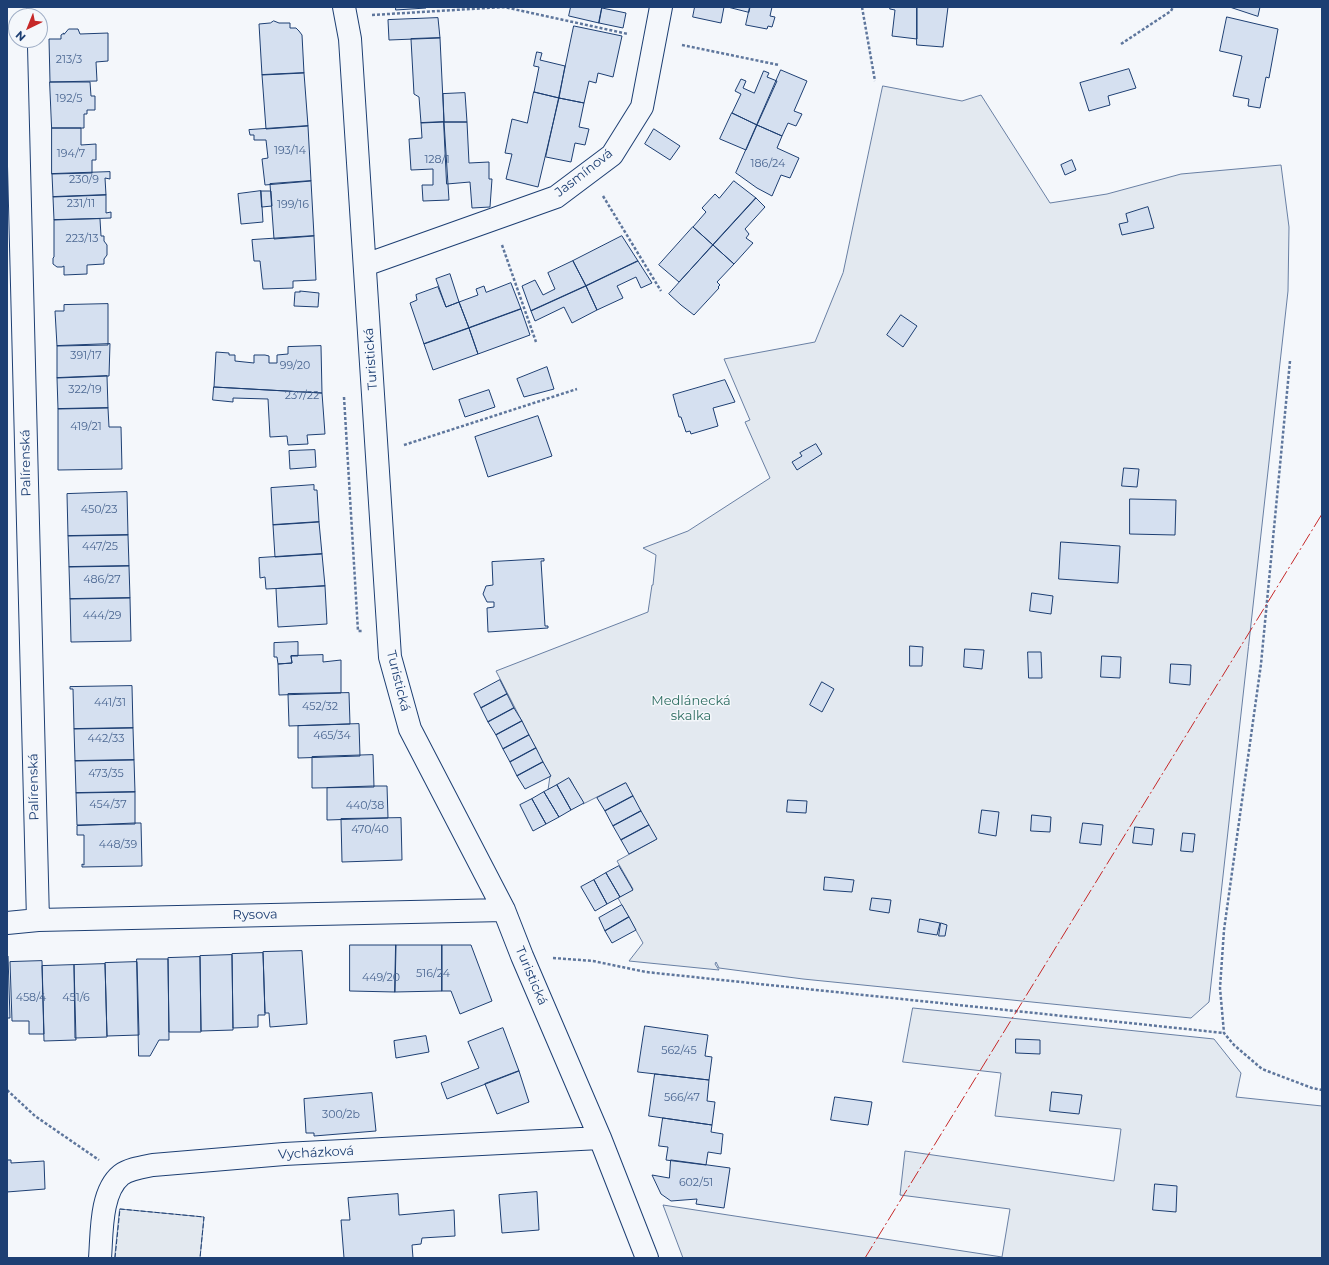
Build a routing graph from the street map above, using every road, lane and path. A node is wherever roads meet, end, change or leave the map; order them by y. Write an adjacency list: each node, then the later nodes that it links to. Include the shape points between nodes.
1 (15, 7): 19 (street, Palírenská)
2 (661, 7): 6 (street, Jasmínová)
3 (862, 7): 9 (path)
4 (1173, 7): 7 (path, via 1171,11)
5 (345, 12): 6 (path, via 504,7); 12 (street, Turistická, via 350,47)
6 (655, 40): 8 (path); 10 (street, Jasmínová, via 642,107 612,155)
7 (1121, 44)
8 (779, 64)
9 (875, 81)
10 (588, 172): 11 (street, Jasmínová, via 556,197); 13 (path)
11 (493, 219): 12 (street, Jasmínová); 14 (path)
12 (364, 264): 17 (street, Turistická)
13 (661, 291)
14 (536, 342)
15 (1290, 361): 22 (path, via 1260,664 1224,930 1220,988)
16 (577, 389): 17 (path)
17 (377, 454): 18 (street, Turistická, via 390,657 398,686 410,729)
18 (504, 910): 19 (street, Rysova); 21 (street, Turistická)
19 (38, 920): 20 (street, Rysova)
20 (7, 923)
21 (522, 956): 22 (path, via 593,961 646,972); 25 (street, Turistická)
22 (1224, 1033): 24 (path, via 1262,1069)
23 (7, 1090): 26 (path, via 35,1116)
24 (1322, 1090)
25 (600, 1138): 26 (street, Vycházková, via 269,1156 154,1165); 28 (street, Turistická)
26 (121, 1175): 27 (street, via 112,1187 104,1207)
27 (100, 1258)
28 (647, 1258)

